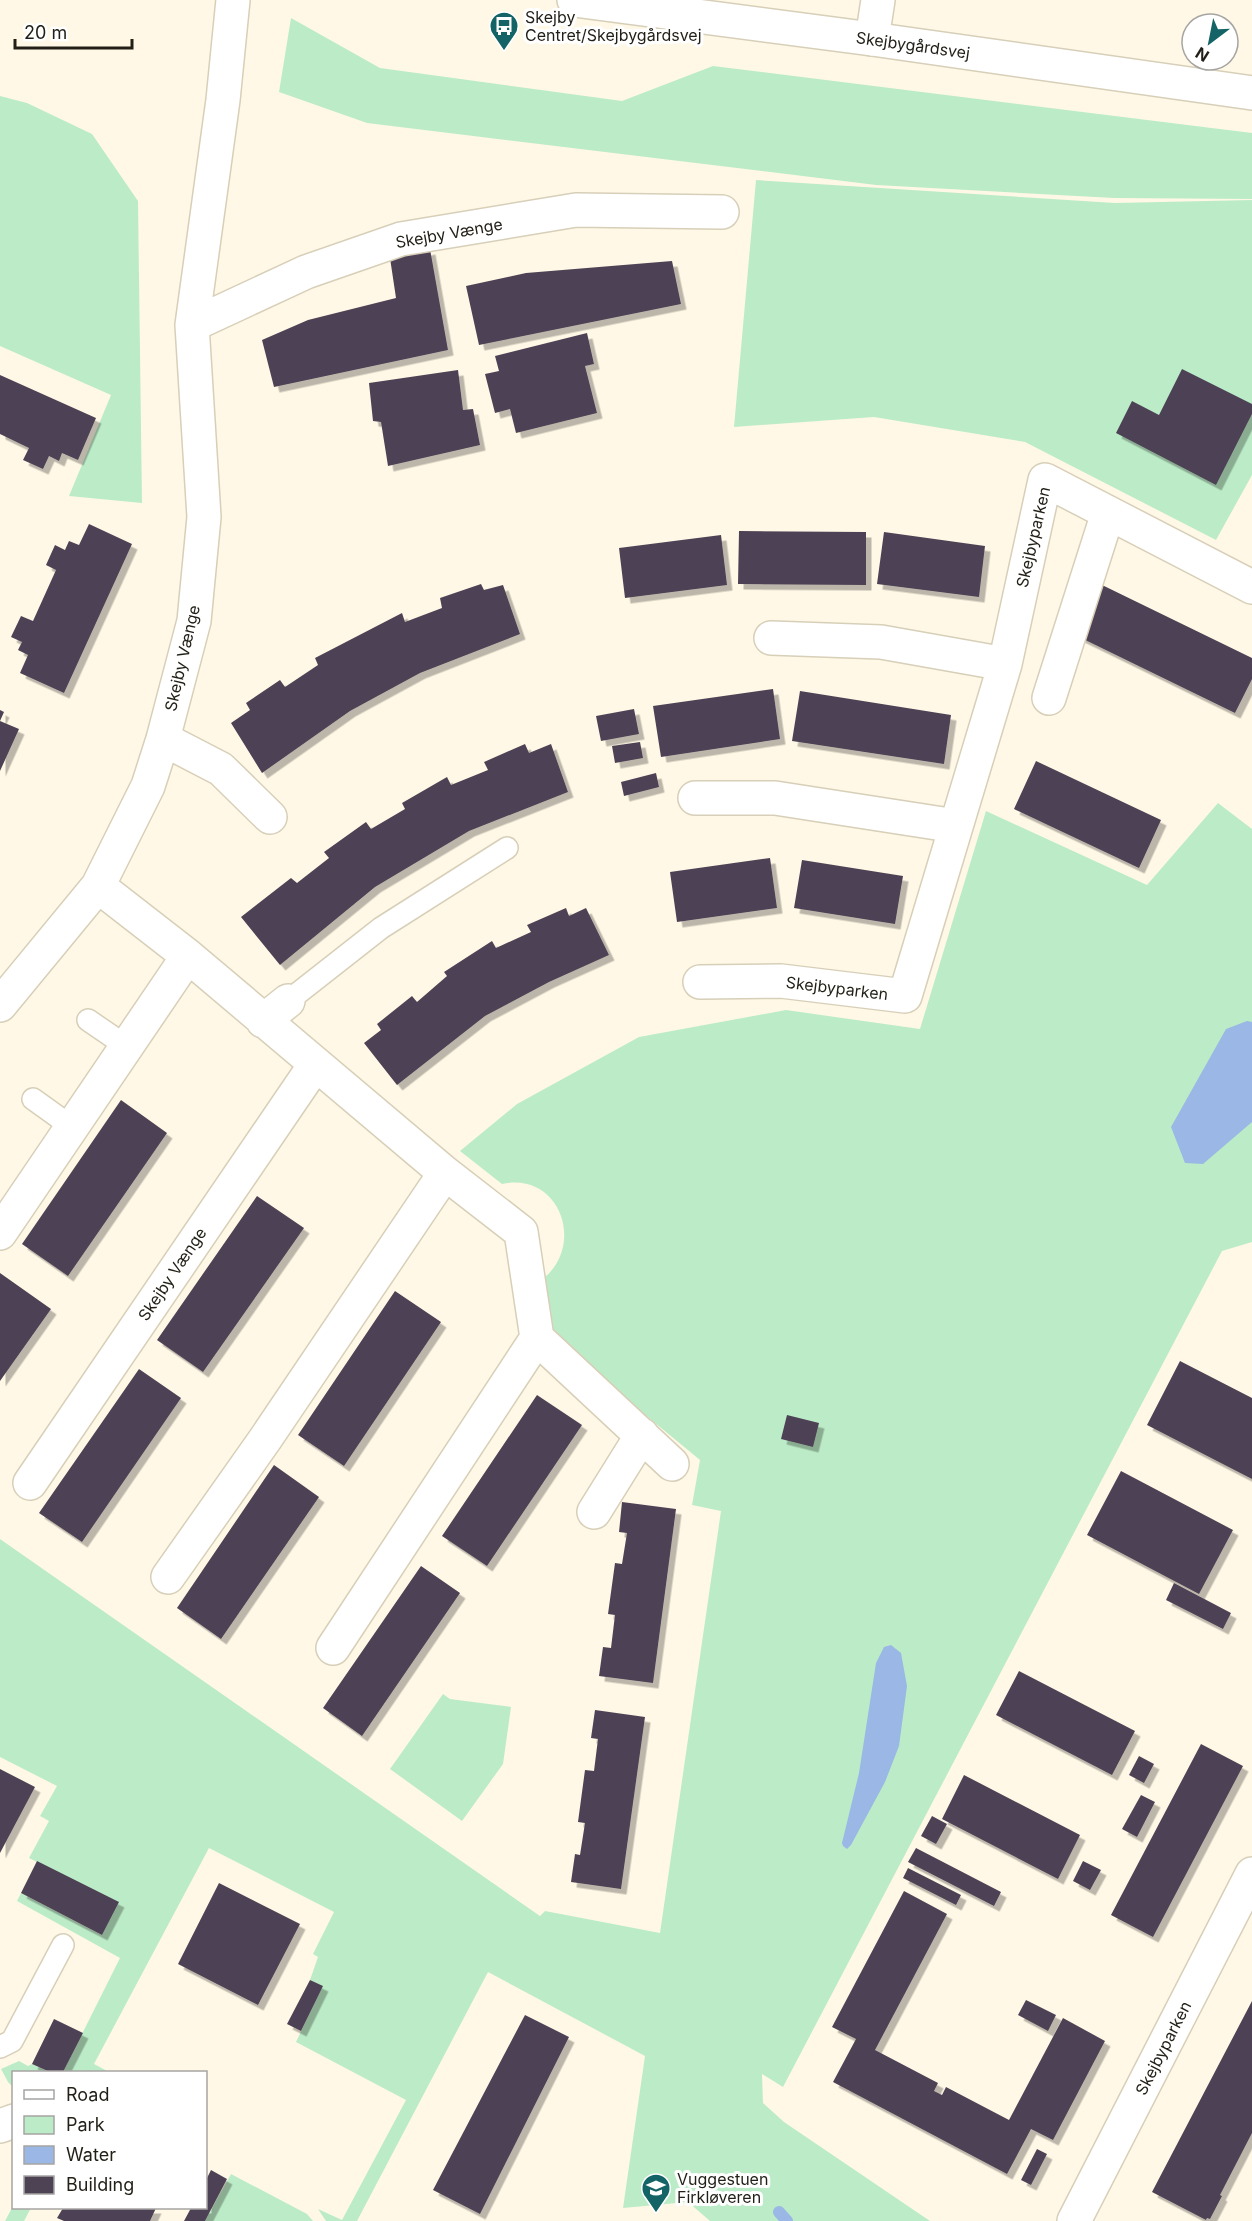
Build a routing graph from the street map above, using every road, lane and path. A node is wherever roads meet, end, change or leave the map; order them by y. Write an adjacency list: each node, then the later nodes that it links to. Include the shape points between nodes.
1 (233, 0): 7 (street, Skejby Vænge)
2 (574, 0): 4 (street, Skejbygårdsvej)
3 (878, 0): 4 (street)
4 (872, 39): 5 (street, Skejbygårdsvej)
5 (1252, 93)
6 (722, 212): 7 (street, Skejby Vænge, via 576,210 401,239 306,272)
7 (192, 325): 13 (street, Skejby Vænge, via 204,517 194,621)
8 (1108, 513): 9 (street, Skejbyparken); 11 (street, Skejbyparken, via 1045,480); 12 (street)
9 (1252, 587)
10 (771, 638): 11 (street, via 881,642)
11 (1005, 664): 16 (street, Skejbyparken)
12 (1048, 698)
13 (163, 739): 15 (street, via 221,769); 18 (street, Skejby Vænge, via 148,786)
14 (695, 798): 16 (street, via 775,798)
15 (270, 817)
16 (956, 826): 20 (street, Skejbyparken, via 905,996 781,981)
17 (507, 848): 21 (lane, via 381,928)
18 (98, 886): 19 (street); 22 (street, Skejby Vænge)
19 (188, 956): 24 (street); 25 (street)
20 (700, 982)
21 (288, 1001): 24 (street)
22 (0, 1005)
23 (88, 1020): 25 (lane)
24 (263, 1021): 26 (street)
25 (126, 1046): 28 (street)
26 (315, 1065): 29 (street, via 406,1124); 34 (street, Skejby Vænge)
27 (33, 1099): 28 (lane)
28 (72, 1127): 30 (street)
29 (445, 1173): 31 (street, via 521,1232); 36 (street)
30 (0, 1233)
31 (537, 1338): 32 (street); 37 (street)
32 (642, 1435): 33 (street); 35 (street)
33 (672, 1464)
34 (30, 1483)
35 (594, 1512)
36 (168, 1577)
37 (333, 1648)
38 (1252, 1874): 41 (street, Skejbyparken)
39 (63, 1945): 40 (lane, via 12,2041)
40 (0, 2047)
41 (1074, 2221)

